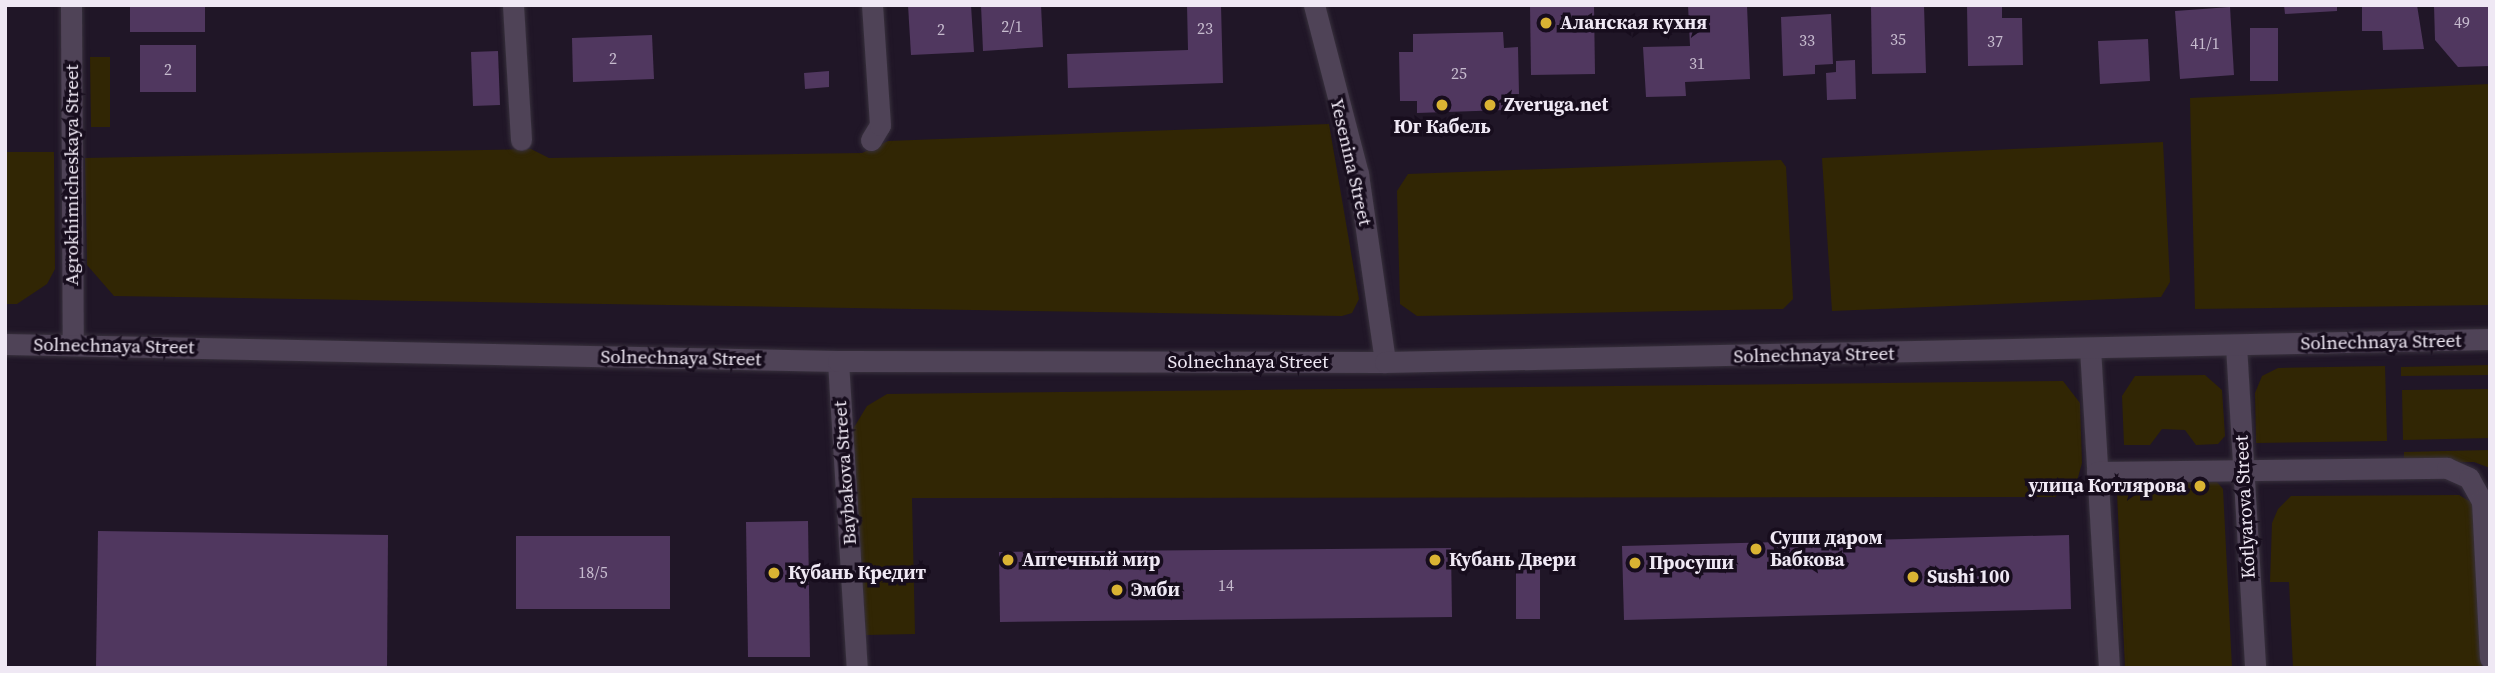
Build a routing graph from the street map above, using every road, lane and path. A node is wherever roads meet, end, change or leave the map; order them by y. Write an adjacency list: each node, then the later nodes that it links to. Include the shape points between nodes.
1 (71, 5): 9 (street, Agrokhimicheskaya Street)
2 (513, 5): 5 (street)
3 (872, 5): 6 (street, via 880,125)
4 (1314, 5): 13 (street, Yesenina Street, via 1358,174)
5 (521, 140)
6 (871, 140)
7 (2490, 339): 10 (street, Solnechnaya Street)
8 (5, 344): 9 (street, Solnechnaya Street)
9 (73, 344): 12 (street, Solnechnaya Street)
10 (2236, 345): 11 (street, Solnechnaya Street); 14 (street, Kotlyarova Street)
11 (2090, 348): 13 (street, Solnechnaya Street); 15 (street)
12 (838, 361): 13 (street, Solnechnaya Street); 17 (street, Baybakova Street)
13 (1385, 362)
14 (2243, 470): 15 (street); 16 (street, via 2448,468 2469,478 2482,501); 19 (street, Kotlyarova Street)
15 (2097, 472): 18 (street)
16 (2490, 658)
17 (858, 668)
18 (2109, 668)
19 (2255, 668)

